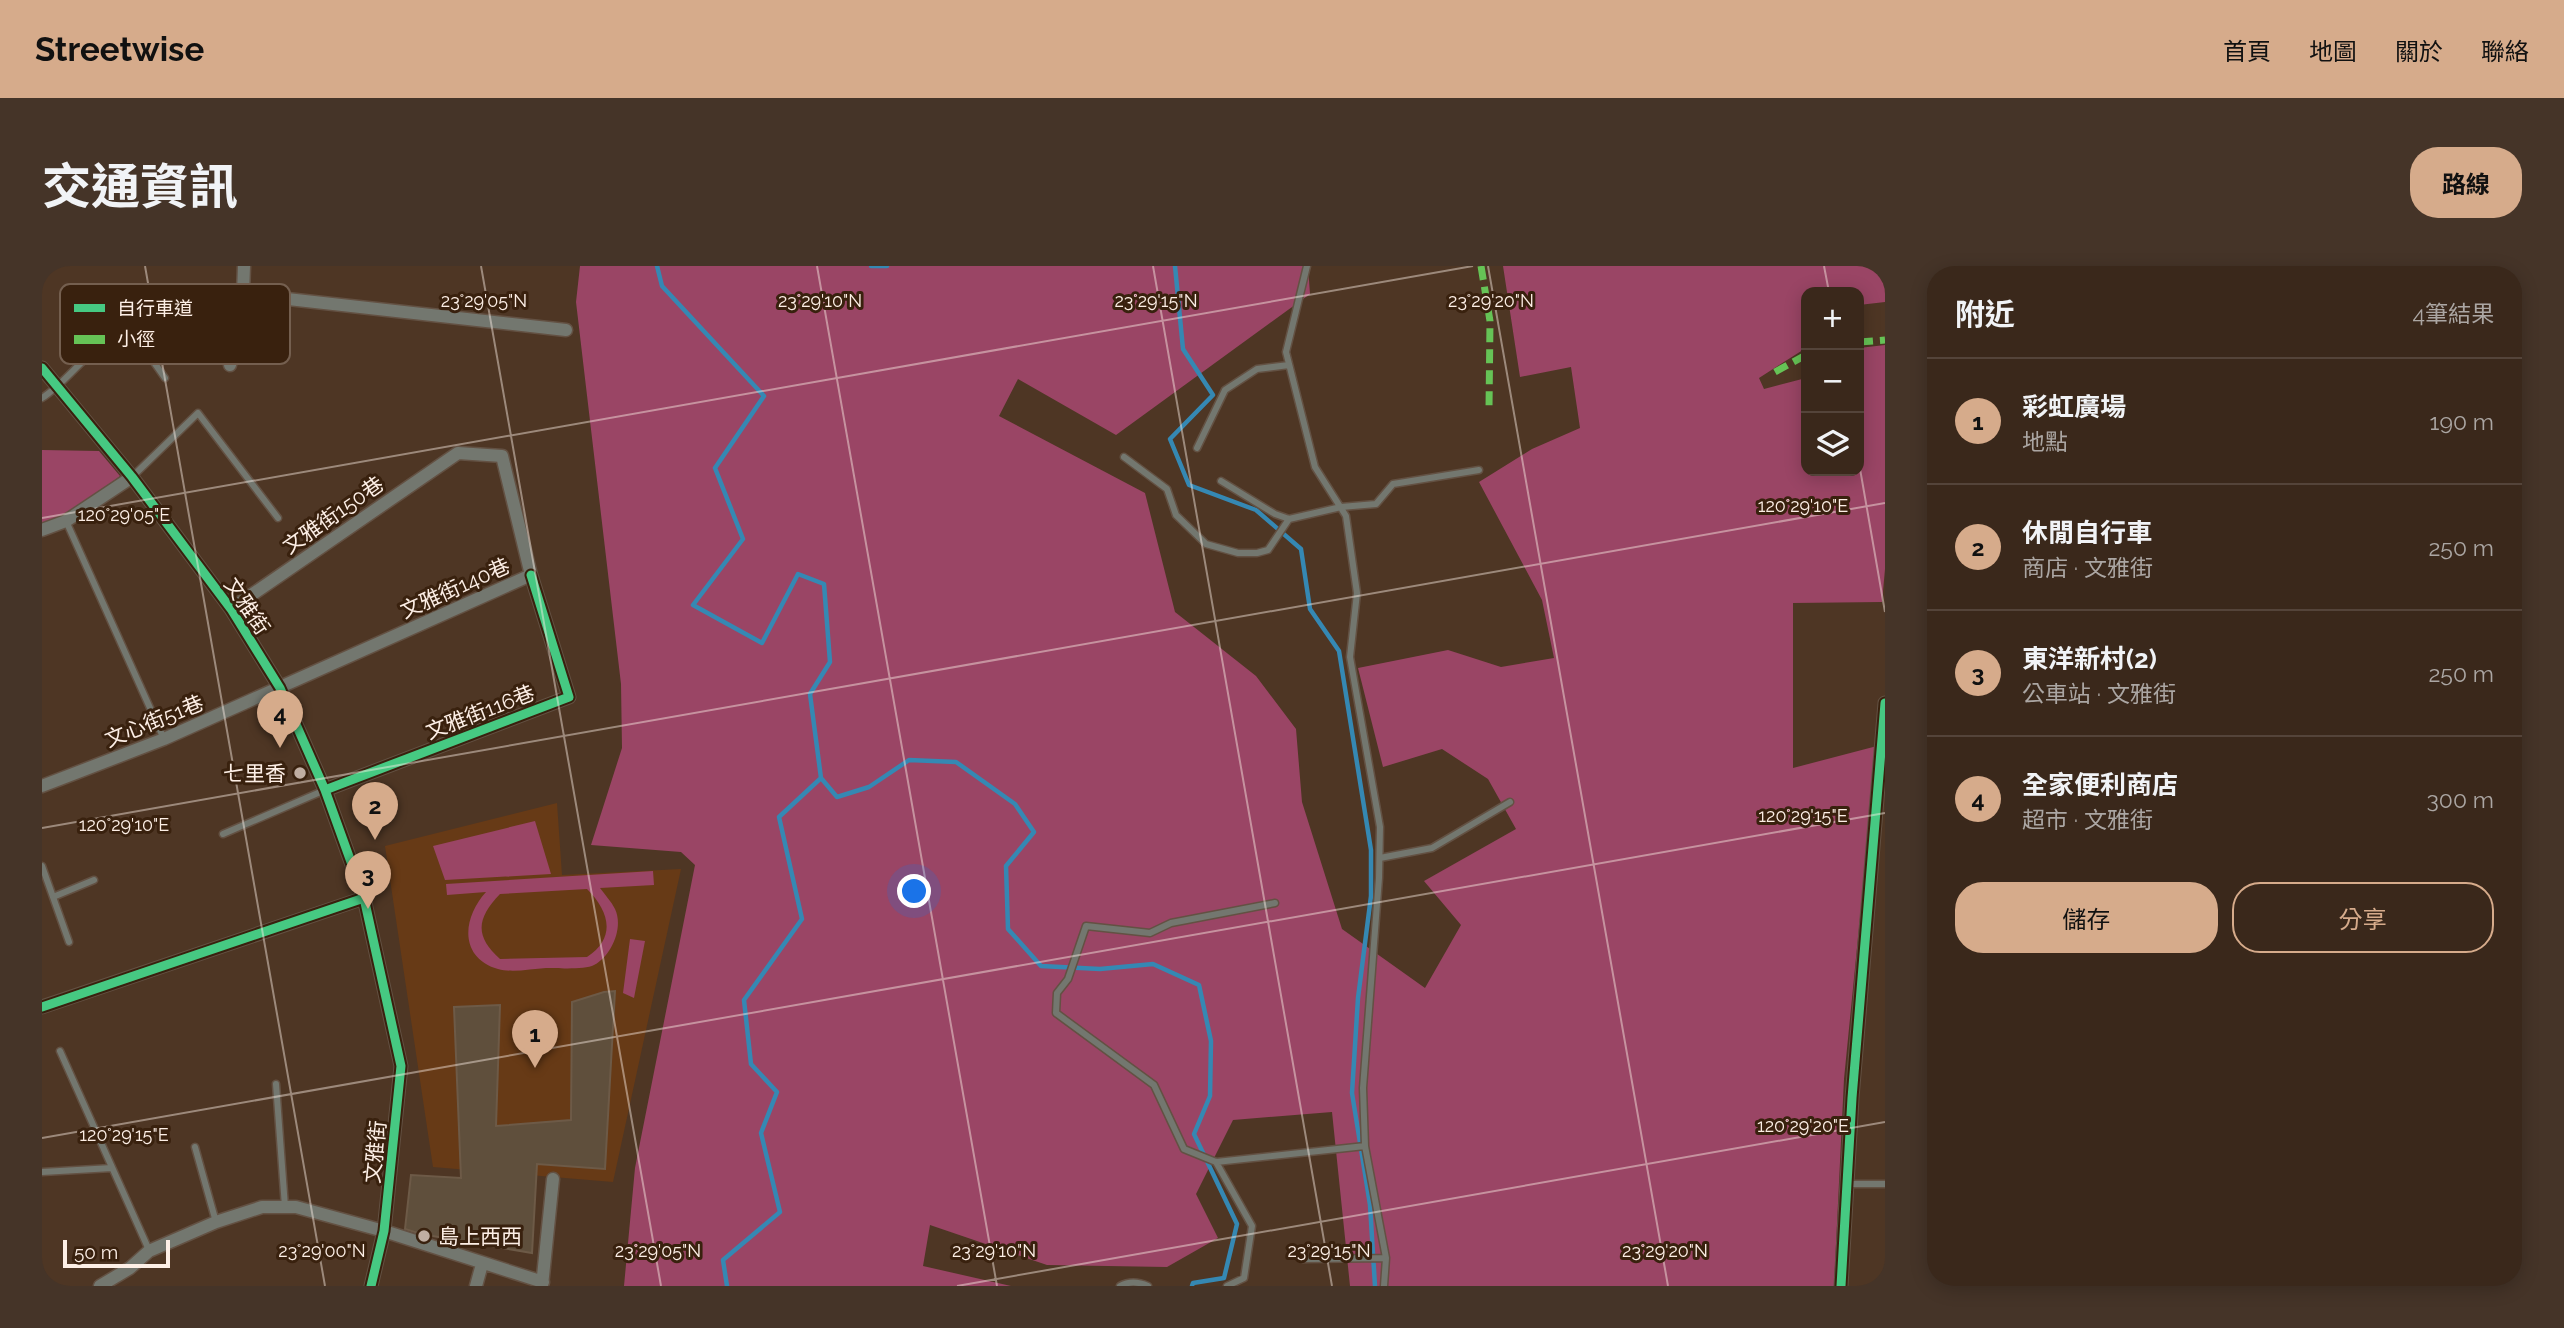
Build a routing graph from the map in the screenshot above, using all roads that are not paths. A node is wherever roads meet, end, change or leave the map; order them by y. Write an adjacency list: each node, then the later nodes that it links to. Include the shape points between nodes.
1 (244, 266): 3 (street)
2 (1307, 266): 8 (lane, via 1286,352)
3 (243, 284)
4 (290, 299): 5 (street)
5 (566, 330)
6 (82, 364): 11 (lane)
7 (155, 364): 10 (lane)
8 (1289, 365): 13 (lane, via 1257,369 1225,390); 19 (lane, via 1315,467)
9 (42, 368): 11 (street, 文雅街)
10 (165, 378)
11 (58, 387): 12 (lane); 17 (street, 文雅街)
12 (42, 398)
13 (1197, 448)
14 (458, 453): 24 (street, 文雅街140巷, via 502,456); 25 (street, 文雅街150巷)
15 (1124, 457): 22 (lane, via 1167,489 1175,515 1206,544 1257,553 1268,550)
16 (1479, 470): 19 (lane, via 1393,484 1376,504)
17 (132, 477): 20 (lane, via 198,414); 21 (street); 25 (street, 文雅街)
18 (1221, 481): 22 (lane)
19 (1341, 507): 22 (lane); 33 (lane, via 1357,593 1350,657 1380,827)
20 (278, 518)
21 (66, 520): 23 (street); 28 (lane)
22 (1287, 522)
23 (42, 530)
24 (531, 575): 26 (street, 文雅街140巷); 30 (street, 文雅街116巷, via 569,697)
25 (230, 610): 26 (street, 文雅街)
26 (280, 688): 28 (street, 文心街51巷); 30 (street, 文雅街)
27 (1885, 703): 49 (street)
28 (164, 739): 29 (street, 文心街51巷)
29 (42, 786)
30 (325, 789): 32 (lane); 37 (street, 文雅街)
31 (1510, 802): 33 (lane, via 1432,848)
32 (223, 834)
33 (1380, 858): 43 (lane, via 1363,1088)
34 (42, 866): 36 (lane)
35 (94, 880): 36 (lane)
36 (53, 897): 39 (lane)
37 (364, 898): 40 (street); 53 (street, 文雅街, via 401,1066)
38 (1275, 903): 45 (lane, via 1171,923 1150,933 1086,926 1070,974 1057,993 1056,1013 1154,1085 1184,1149)
39 (69, 942)
40 (42, 1007)
41 (60, 1051): 46 (lane)
42 (276, 1084): 51 (lane)
43 (1365, 1146): 45 (lane); 55 (lane)
44 (195, 1147): 52 (lane)
45 (1214, 1161): 64 (lane, via 1252,1226 1244,1278)
46 (112, 1168): 47 (lane); 54 (lane)
47 (42, 1172)
48 (553, 1179): 58 (street)
49 (1846, 1184): 50 (lane); 66 (street)
50 (1885, 1184)
51 (285, 1207): 52 (street, via 261,1207); 53 (street)
52 (216, 1222): 54 (street)
53 (384, 1231): 57 (street); 60 (street, 文雅街)
54 (149, 1251): 59 (street)
55 (1383, 1258): 56 (lane); 65 (lane)
56 (1303, 1259)
57 (482, 1264): 58 (street); 61 (street)
58 (543, 1284)
59 (100, 1286)
60 (371, 1286)
61 (475, 1286)
62 (1120, 1286): 63 (lane)
63 (1148, 1286)
64 (1227, 1286)
65 (1384, 1286)
66 (1841, 1286)

